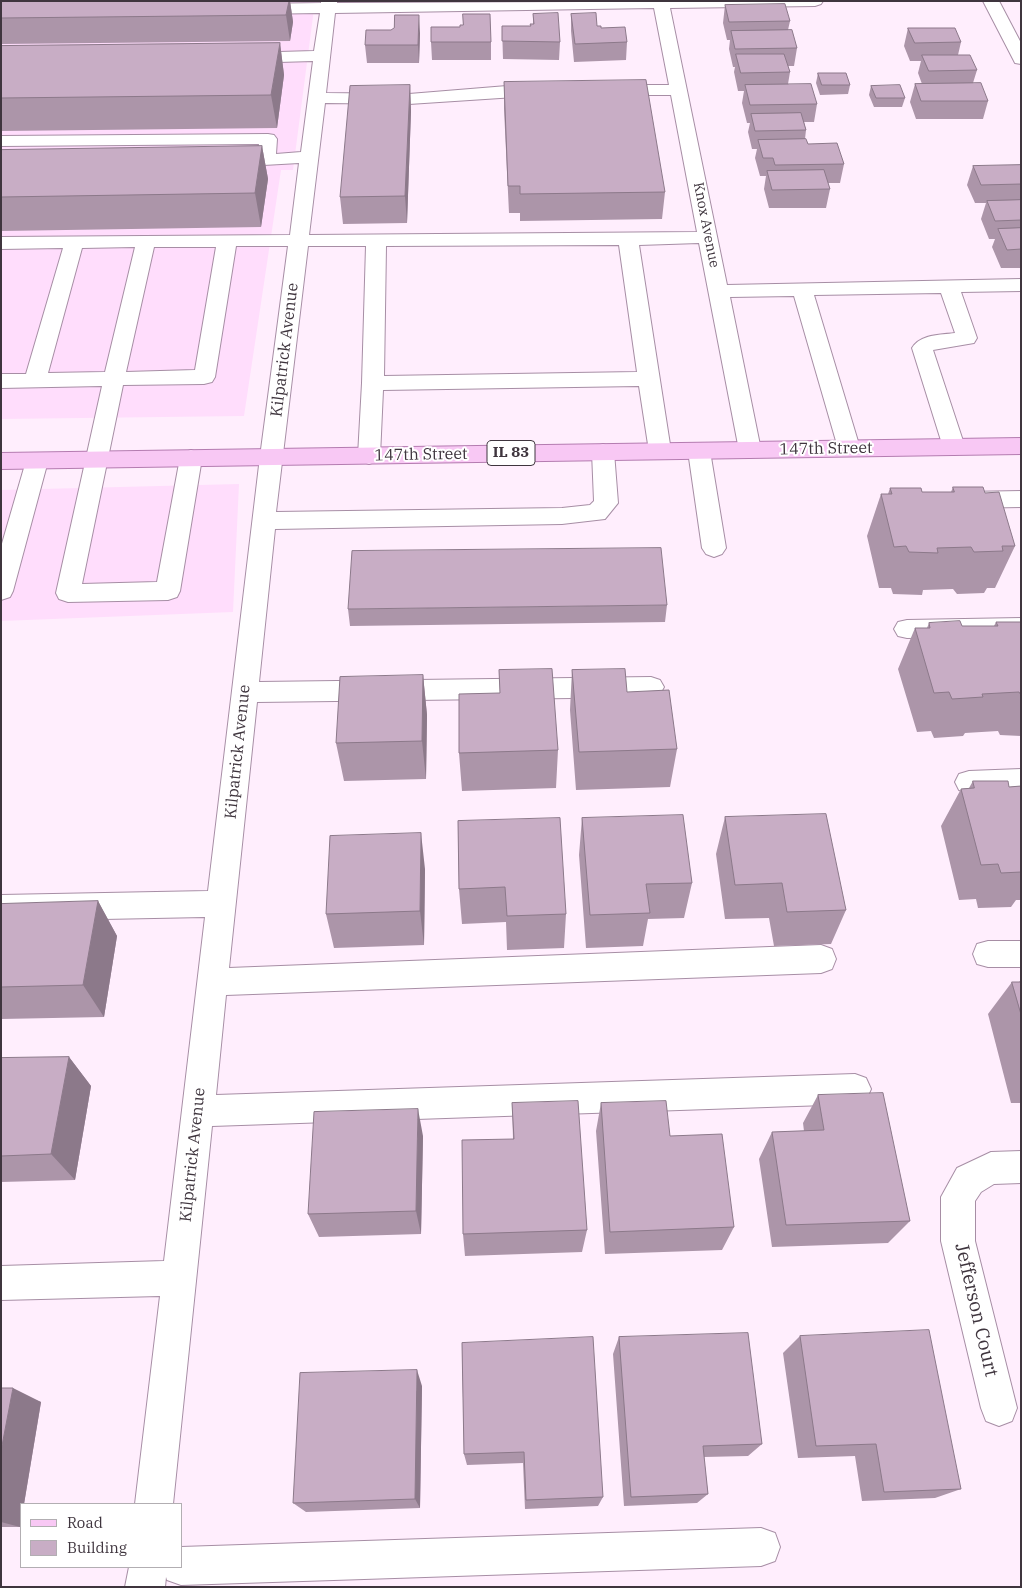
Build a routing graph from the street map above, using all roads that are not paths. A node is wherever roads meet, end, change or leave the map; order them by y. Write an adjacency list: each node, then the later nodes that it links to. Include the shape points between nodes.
1 (815, 1): 3 (street)
2 (991, 1): 8 (street)
3 (661, 3): 4 (street); 10 (street, Knox Avenue)
4 (329, 5): 5 (street); 6 (street, Kilpatrick Avenue)
5 (236, 10)
6 (322, 56): 7 (street); 12 (street, Kilpatrick Avenue)
7 (225, 58)
8 (1021, 60)
9 (593, 90): 10 (street)
10 (679, 90): 17 (street, Knox Avenue)
11 (555, 91): 12 (street, via 507,91 409,99)
12 (317, 98): 14 (street, Kilpatrick Avenue)
13 (1, 141): 15 (street, via 268,139)
14 (310, 157): 15 (street); 18 (street, Kilpatrick Avenue)
15 (266, 160): 16 (street)
16 (210, 162)
17 (709, 237): 20 (street); 28 (street, Knox Avenue)
18 (299, 239): 19 (street); 21 (street); 42 (street, Kilpatrick Avenue)
19 (376, 239): 20 (street); 33 (street)
20 (628, 239): 29 (street)
21 (227, 240): 22 (street); 30 (street, via 204,377)
22 (146, 241): 23 (street); 30 (street)
23 (74, 242): 24 (street); 32 (street)
24 (1, 243)
25 (1021, 285): 26 (street)
26 (949, 287): 27 (street); 35 (street, via 967,338 930,343 922,348)
27 (802, 289): 28 (street); 36 (street)
28 (719, 291): 37 (street, Knox Avenue)
29 (650, 378): 33 (street); 38 (street)
30 (113, 380): 32 (street); 44 (street)
31 (1, 381): 32 (street)
32 (35, 381)
33 (373, 383): 41 (street)
34 (1021, 446): 35 (main road, 147th Street / IL 83)
35 (954, 447): 36 (main road, 147th Street / IL 83)
36 (849, 448): 37 (main road, 147th Street / IL 83)
37 (750, 450): 39 (main road, 147th Street / IL 83)
38 (660, 451): 39 (main road, 147th Street / IL 83); 40 (main road, 147th Street / IL 83)
39 (699, 451): 51 (street)
40 (603, 452): 41 (main road, 147th Street / IL 83); 50 (street, via 606,503 597,513)
41 (369, 456): 42 (main road, 147th Street / IL 83)
42 (271, 457): 43 (main road, 147th Street / IL 83); 50 (street, Kilpatrick Avenue)
43 (191, 458): 44 (main road, 147th Street / IL 83); 44 (street, via 168,591 68,593)
44 (95, 460): 46 (main road, 147th Street / IL 83)
45 (1, 461): 46 (main road, 147th Street / IL 83)
46 (37, 461): 49 (street)
47 (1021, 499): 48 (street)
48 (942, 500)
49 (12, 514): 52 (street)
50 (264, 521): 56 (street, Kilpatrick Avenue)
51 (714, 548)
52 (2, 583)
53 (1021, 627): 54 (street)
54 (907, 629)
55 (651, 687): 56 (street)
56 (245, 692): 59 (street, Kilpatrick Avenue)
57 (1021, 780): 58 (street)
58 (969, 782)
59 (222, 904): 60 (street); 64 (street, Kilpatrick Avenue)
60 (1, 908)
61 (988, 954): 62 (street)
62 (1021, 954)
63 (821, 959): 64 (street)
64 (213, 982): 66 (street, Kilpatrick Avenue)
65 (855, 1089): 66 (street)
66 (198, 1111): 68 (street, Kilpatrick Avenue)
67 (1021, 1167): 70 (street, Jefferson Court, via 991,1168 969,1180 958,1197 958,1241)
68 (180, 1278): 69 (street); 71 (street, Kilpatrick Avenue)
69 (1, 1283)
70 (1000, 1408)
71 (154, 1503)
72 (761, 1547): 73 (street)
73 (182, 1566)
74 (148, 1568): 75 (street)
75 (145, 1587)

